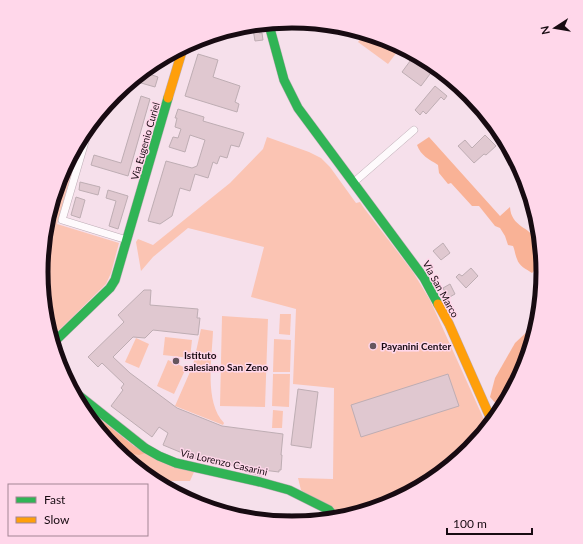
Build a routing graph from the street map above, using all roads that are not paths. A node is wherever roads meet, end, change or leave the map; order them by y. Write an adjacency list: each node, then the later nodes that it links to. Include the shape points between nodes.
1 (270, 29): 5 (street, Via San Marco, via 282,73 298,108)
2 (180, 55): 6 (street, Via Eugenio Curiel)
3 (414, 130): 5 (street)
4 (85, 143): 6 (street, via 62,220)
5 (353, 183): 9 (street, Via San Marco, via 424,278 446,318)
6 (127, 240): 7 (street, Via Eugenio Curiel, via 115,280 110,288)
7 (57, 339)
8 (83, 399): 10 (street, Via Lorenzo Casarini, via 145,448 159,456 198,469 289,490)
9 (489, 415)
10 (331, 512)

